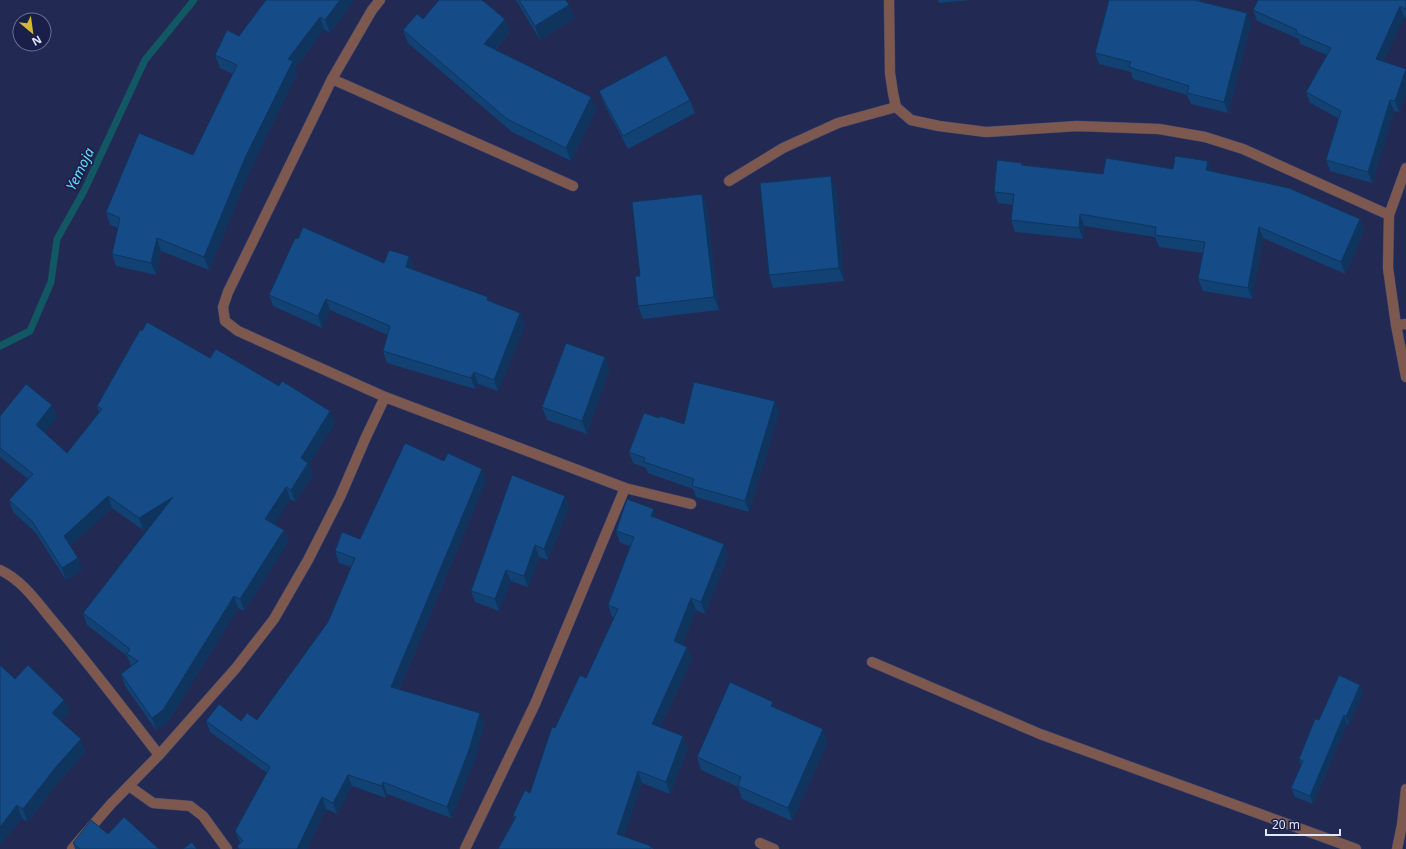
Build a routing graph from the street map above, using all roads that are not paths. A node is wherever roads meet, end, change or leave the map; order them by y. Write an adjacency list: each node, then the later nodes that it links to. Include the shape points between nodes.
1 (380, 0): 3 (street)
2 (889, 0): 4 (street, via 890,73)
3 (332, 78): 7 (street); 11 (street, via 223,307 226,321 238,331)
4 (896, 106): 6 (street, via 838,123 804,138); 8 (street, via 911,120 986,132 1077,126 1159,129 1205,137 1243,149)
5 (1406, 168): 8 (street)
6 (729, 181)
7 (573, 186)
8 (1389, 215): 9 (street, via 1388,268)
9 (1401, 325): 10 (street)
10 (1406, 377)
11 (384, 397): 12 (street); 16 (street, via 340,497 274,619 236,668)
12 (625, 488): 13 (street); 22 (street, via 535,704)
13 (691, 504)
14 (0, 570): 16 (street, via 20,582 75,646)
15 (872, 662): 24 (street, via 1040,734)
16 (159, 755): 17 (street)
17 (128, 786): 20 (street); 21 (street, via 153,803 190,806 203,816)
18 (1406, 790): 25 (street)
19 (760, 843): 23 (street)
20 (72, 849)
21 (227, 849)
22 (465, 849)
23 (774, 849)
24 (1356, 849)
25 (1398, 849)

